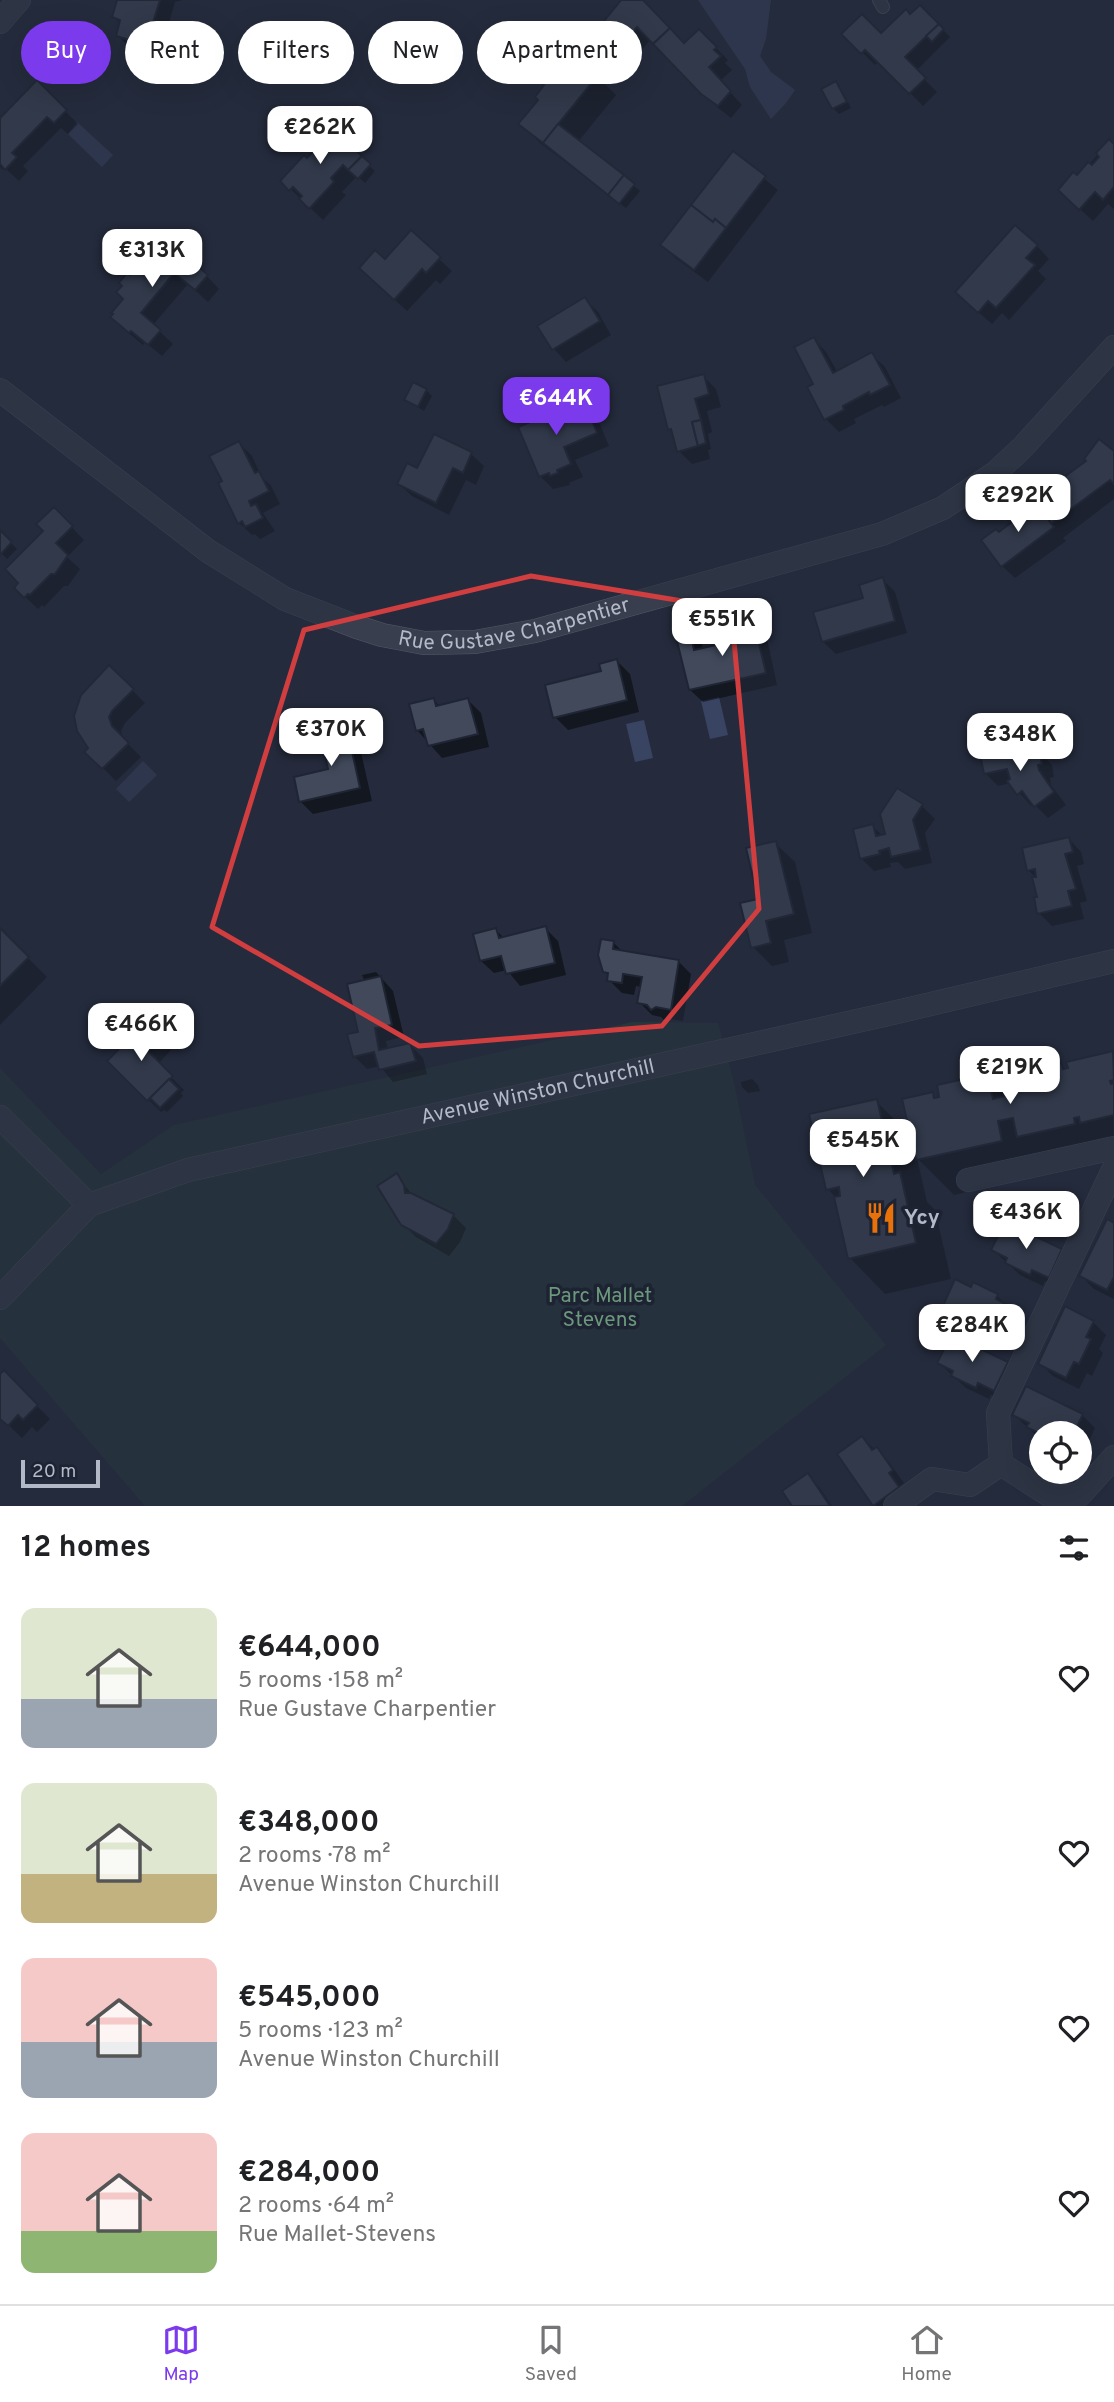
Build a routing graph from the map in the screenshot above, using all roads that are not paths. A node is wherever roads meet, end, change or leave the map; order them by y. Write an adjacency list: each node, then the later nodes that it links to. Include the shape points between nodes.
1 (19, 0): 2 (street)
2 (0, 22)
3 (1114, 346): 4 (street, Rue Gustave Charpentier, via 995,473 943,508 904,526 535,631 449,644 382,635 274,594 208,551)
4 (0, 390)
5 (1114, 961): 10 (street, Avenue Winston Churchill, via 188,1170)
6 (0, 1117): 10 (street)
7 (1114, 1148): 9 (street)
8 (1114, 1168): 13 (street, via 998,1413)
9 (968, 1180)
10 (89, 1205): 11 (street, Avenue Winston Churchill)
11 (0, 1298)
12 (1114, 1457): 13 (street, via 1080,1495 1052,1497)
13 (1001, 1464): 14 (street, via 971,1485 932,1479)
14 (895, 1506)

